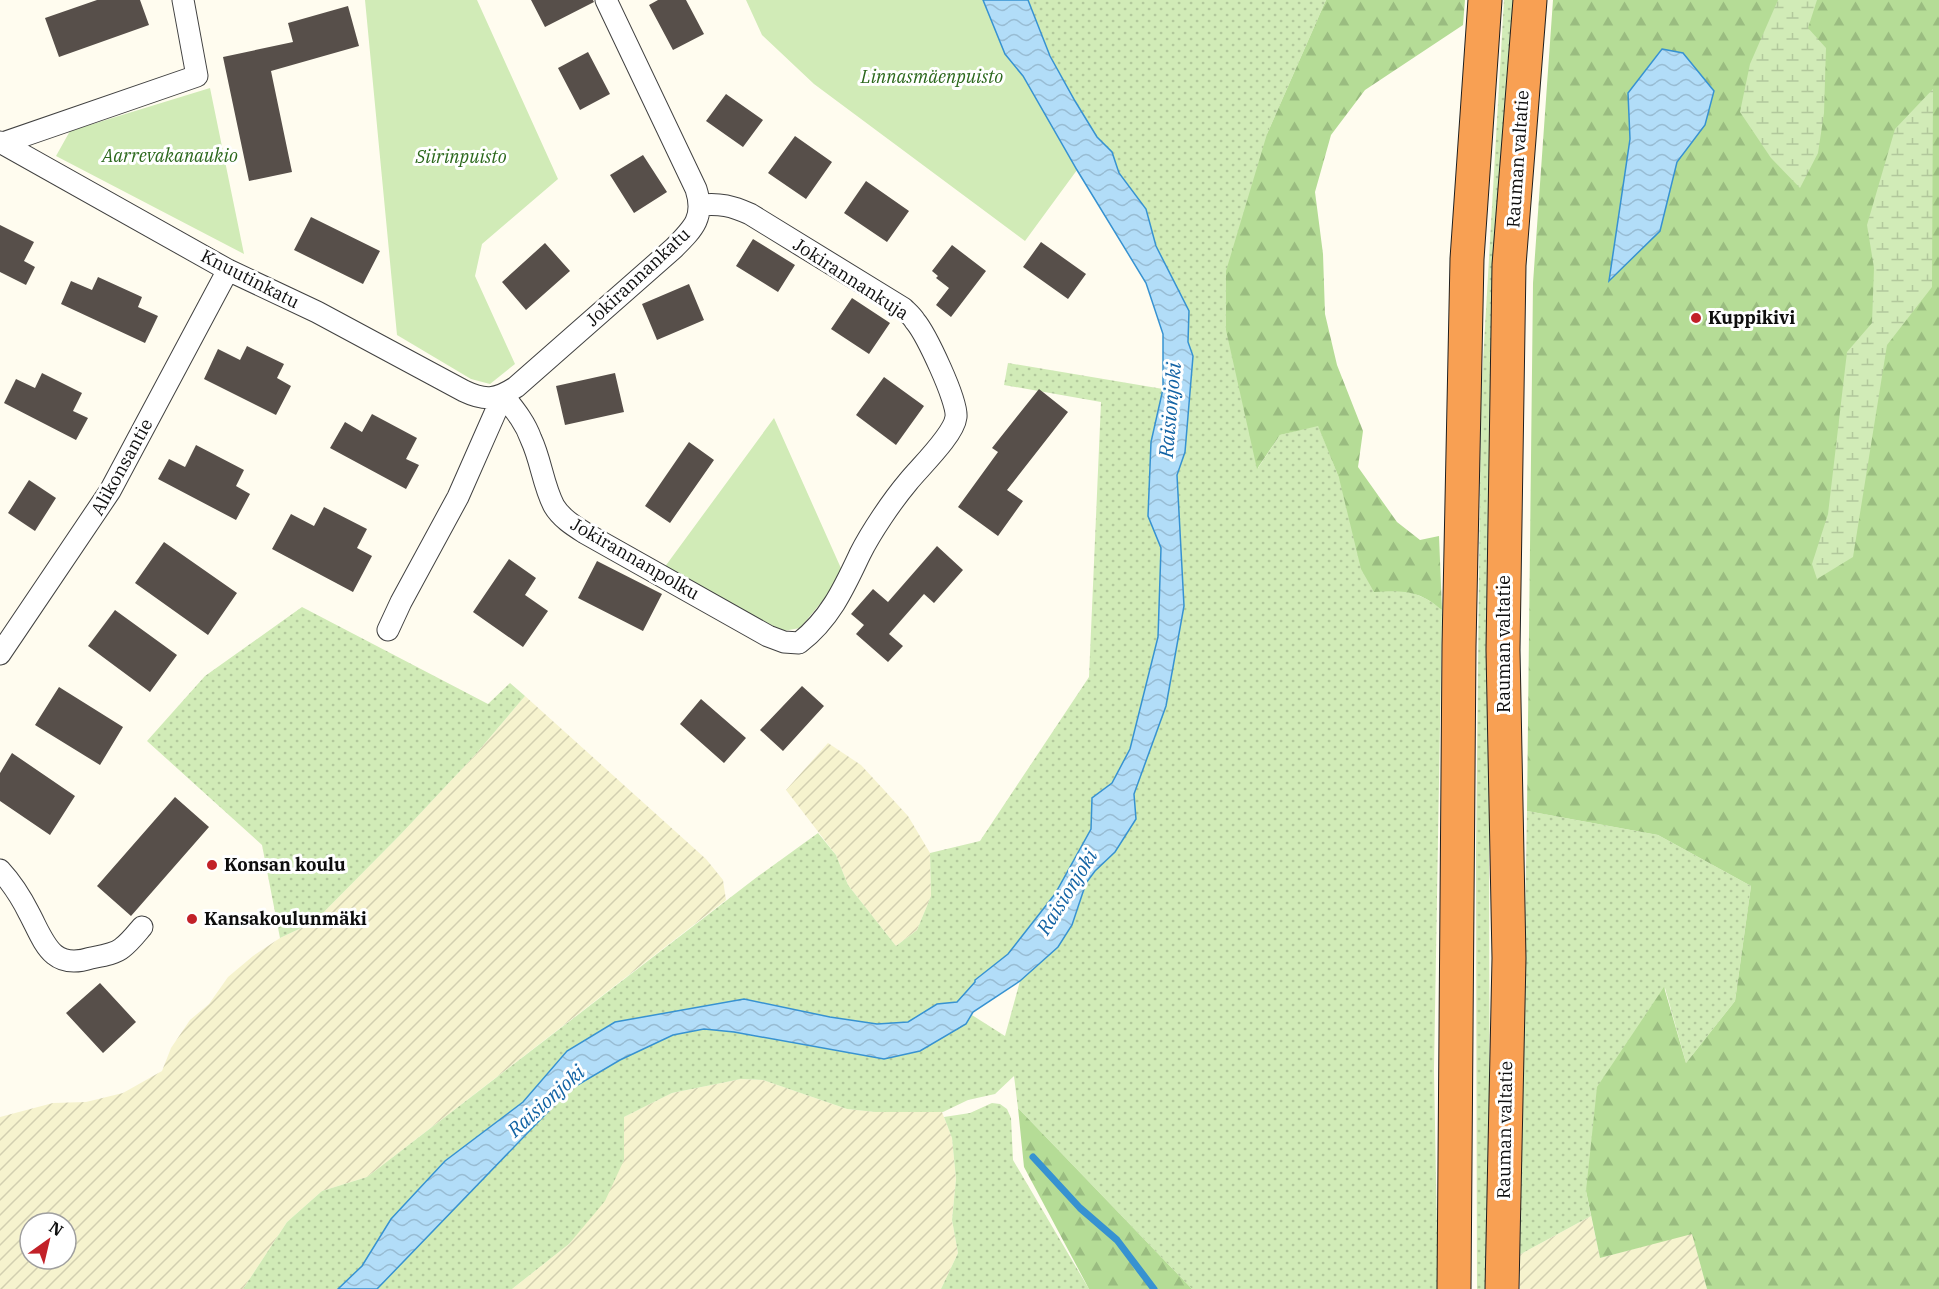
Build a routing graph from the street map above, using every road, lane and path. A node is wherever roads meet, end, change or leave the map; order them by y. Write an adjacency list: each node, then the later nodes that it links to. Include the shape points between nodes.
1 (183, 0): 5 (street, Knuutinkatu, via 197,76)
2 (606, 0): 6 (street)
3 (1485, 0): 14 (highway, via 1467,271 1459,646)
4 (1530, 0): 15 (highway, Rauman valtatie, via 1509,265 1503,650 1509,958)
5 (2, 142): 7 (street, Knuutinkatu)
6 (701, 205): 8 (street, Jokirannankatu, via 696,221 674,248); 10 (street, Jokirannankuja, via 718,203 750,214 903,308 927,342 954,400 956,417 950,432 900,491 861,553 839,598)
7 (228, 270): 8 (street, Knuutinkatu, via 317,312 477,397); 11 (street, Alikonsantie, via 110,491)
8 (503, 395): 9 (street, via 458,497); 10 (street, Jokirannanpolku, via 524,424 555,507 568,521 768,636)
9 (388, 630)
10 (799, 643)
11 (0, 654)
12 (0, 870): 13 (street, via 11,881 49,950 62,959 77,963 121,949)
13 (142, 927)
14 (1455, 1289)
15 (1502, 1289)

